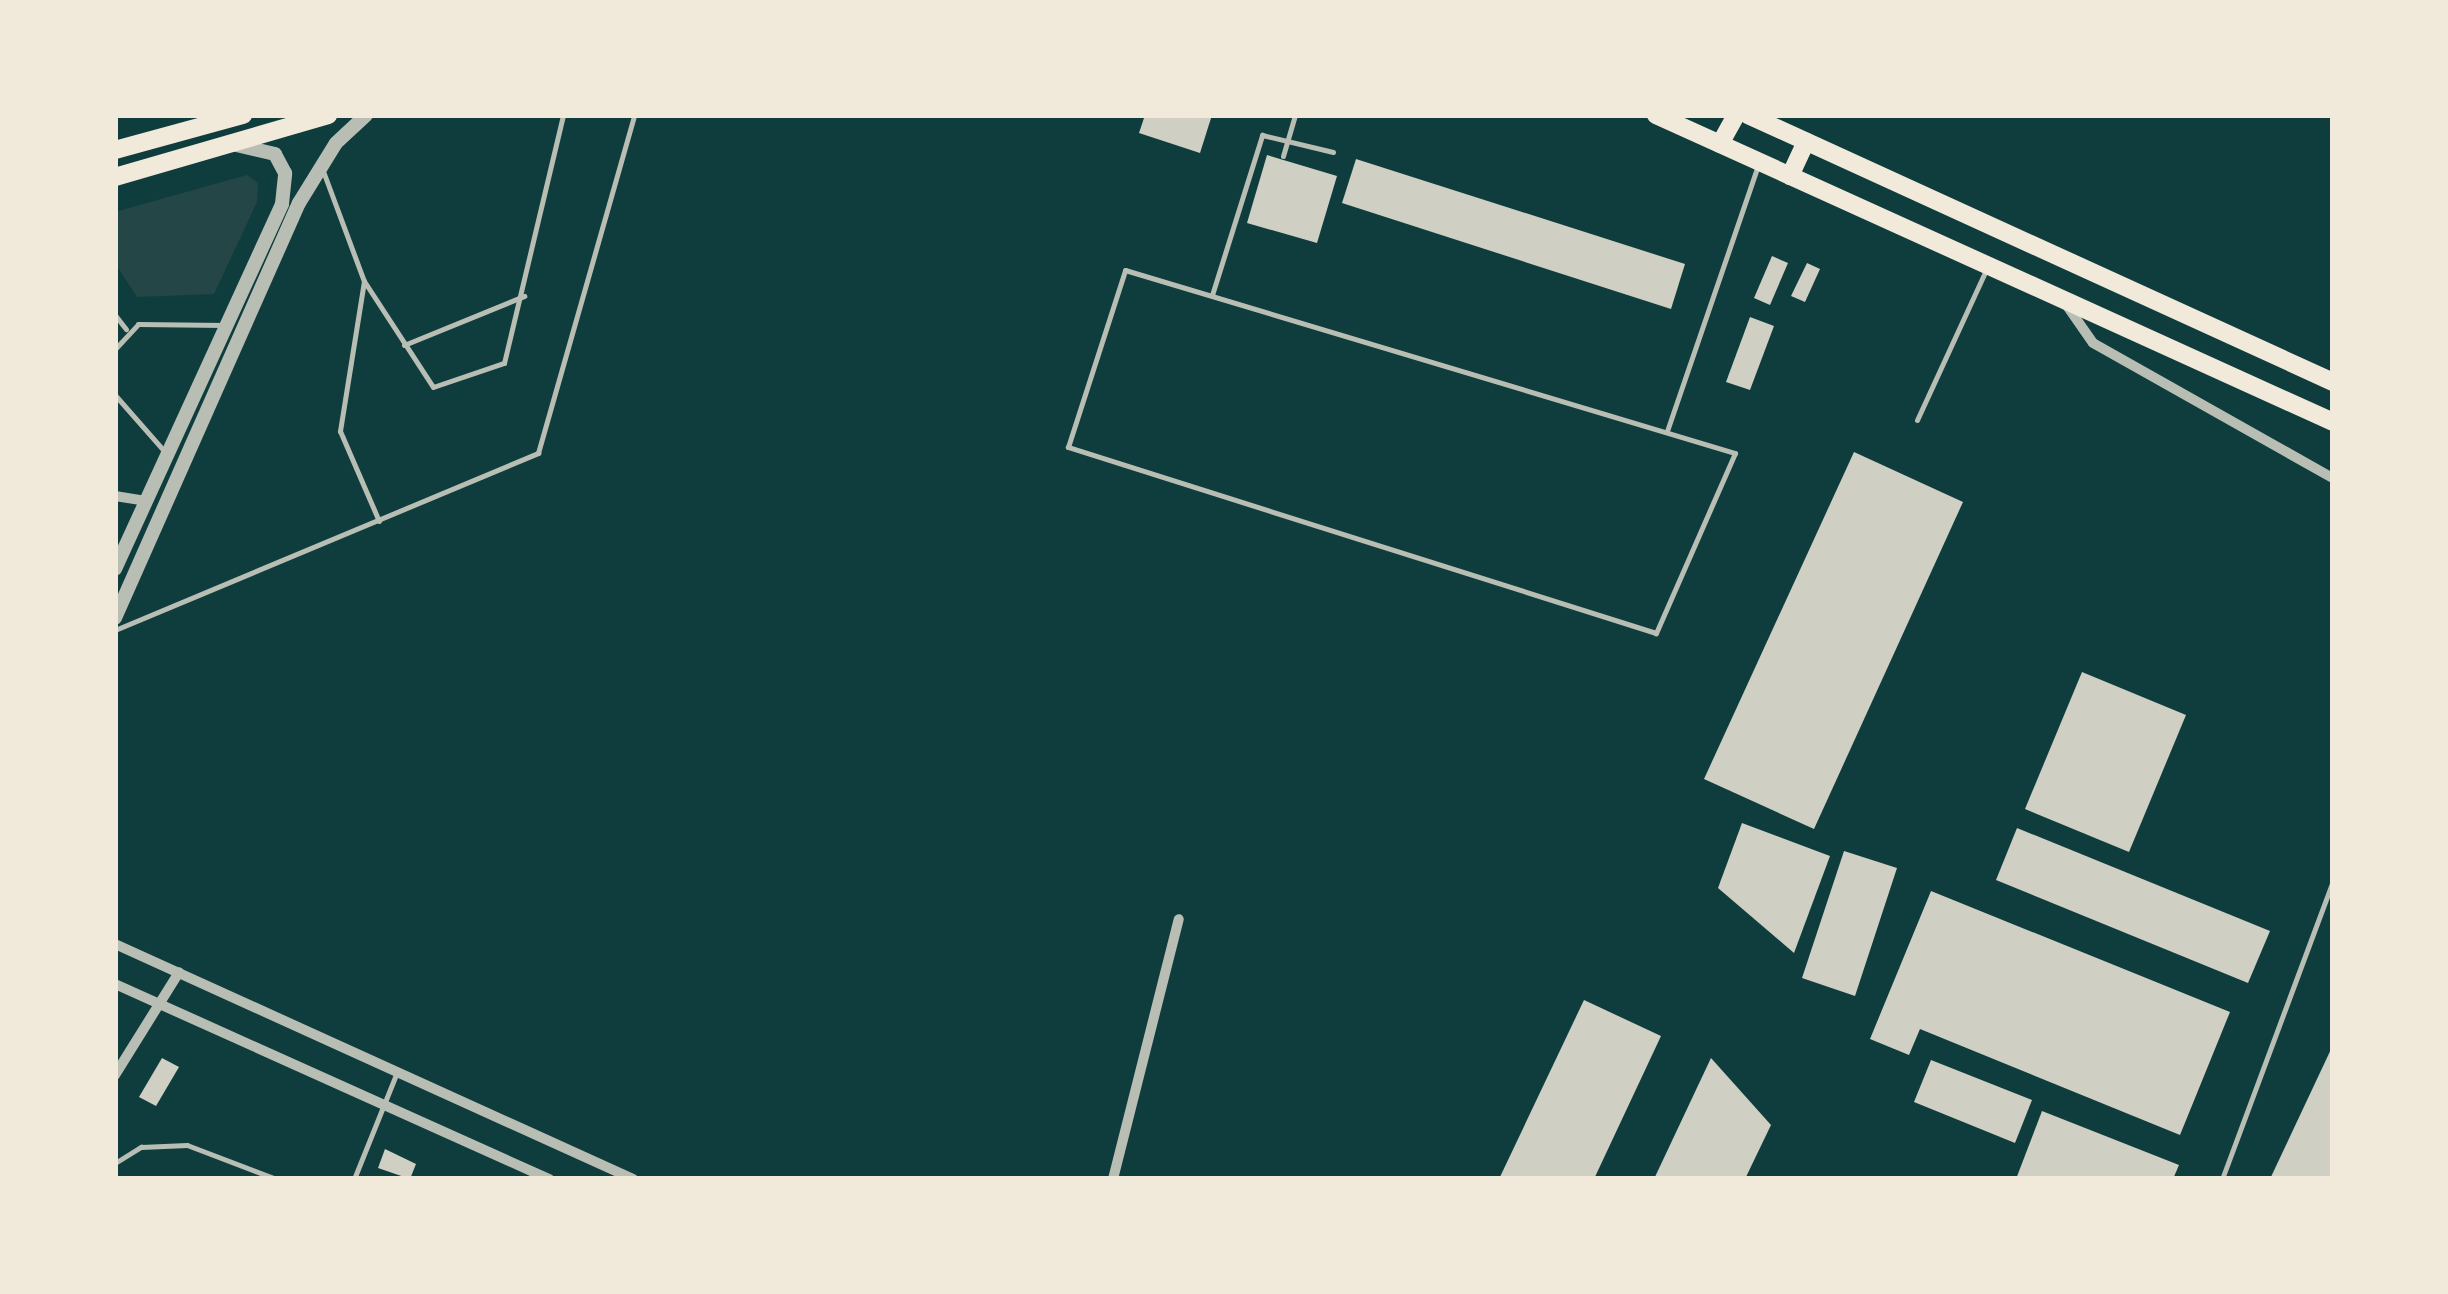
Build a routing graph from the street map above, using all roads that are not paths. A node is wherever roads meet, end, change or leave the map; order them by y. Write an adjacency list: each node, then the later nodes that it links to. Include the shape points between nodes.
1 (242, 115): 14 (highway)
2 (328, 115): 12 (highway)
3 (366, 115): 18 (street)
4 (564, 115): 23 (lane)
5 (634, 115): 40 (lane, via 544,444 530,460)
6 (1295, 115): 10 (lane)
7 (1656, 115): 13 (highway)
8 (1736, 115): 13 (highway)
9 (1748, 115): 11 (highway)
10 (1287, 141): 15 (lane); 16 (lane); 24 (lane, via 1262,135)
11 (1806, 141): 19 (highway); 31 (highway)
12 (231, 144): 20 (highway); 27 (street, via 275,154 286,184)
13 (1720, 144): 17 (highway)
14 (115, 150)
15 (1334, 152)
16 (1283, 156)
17 (1759, 162): 19 (highway); 35 (lane)
18 (321, 164): 22 (lane); 27 (street)
19 (1790, 176): 21 (highway)
20 (115, 177)
21 (1988, 266): 25 (highway); 33 (lane)
22 (364, 281): 29 (lane); 40 (lane, via 340,431)
23 (524, 296): 29 (lane); 29 (lane, via 504,363 442,390 432,388)
24 (1212, 296): 35 (lane); 35 (lane, via 1125,270 1068,447 1656,633 1735,453)
25 (2063, 300): 34 (highway); 37 (street, via 2093,343)
26 (115, 315): 28 (lane)
27 (234, 328): 28 (lane, via 144,323); 36 (street); 42 (street)
28 (126, 330): 30 (lane)
29 (404, 344)
30 (115, 349)
31 (2333, 382)
32 (115, 395): 36 (lane)
33 (1918, 420)
34 (2333, 422)
35 (1667, 431)
36 (168, 455): 39 (street)
37 (2333, 478)
38 (115, 496): 39 (street)
39 (146, 501): 41 (street)
40 (378, 521): 43 (lane)
41 (115, 569)
42 (115, 618)
43 (115, 630)
44 (2333, 880): 59 (lane)
45 (1179, 920): 58 (street)
46 (115, 944): 47 (street)
47 (179, 972): 49 (street); 50 (street)
48 (115, 984): 49 (street)
49 (160, 1003): 51 (street); 52 (street)
50 (398, 1072): 52 (lane); 55 (street)
51 (115, 1075)
52 (383, 1105): 54 (lane); 57 (street)
53 (115, 1163): 56 (lane, via 141,1147 186,1146)
54 (352, 1178)
55 (627, 1178)
56 (276, 1179)
57 (548, 1179)
58 (1113, 1179)
59 (2222, 1179)

